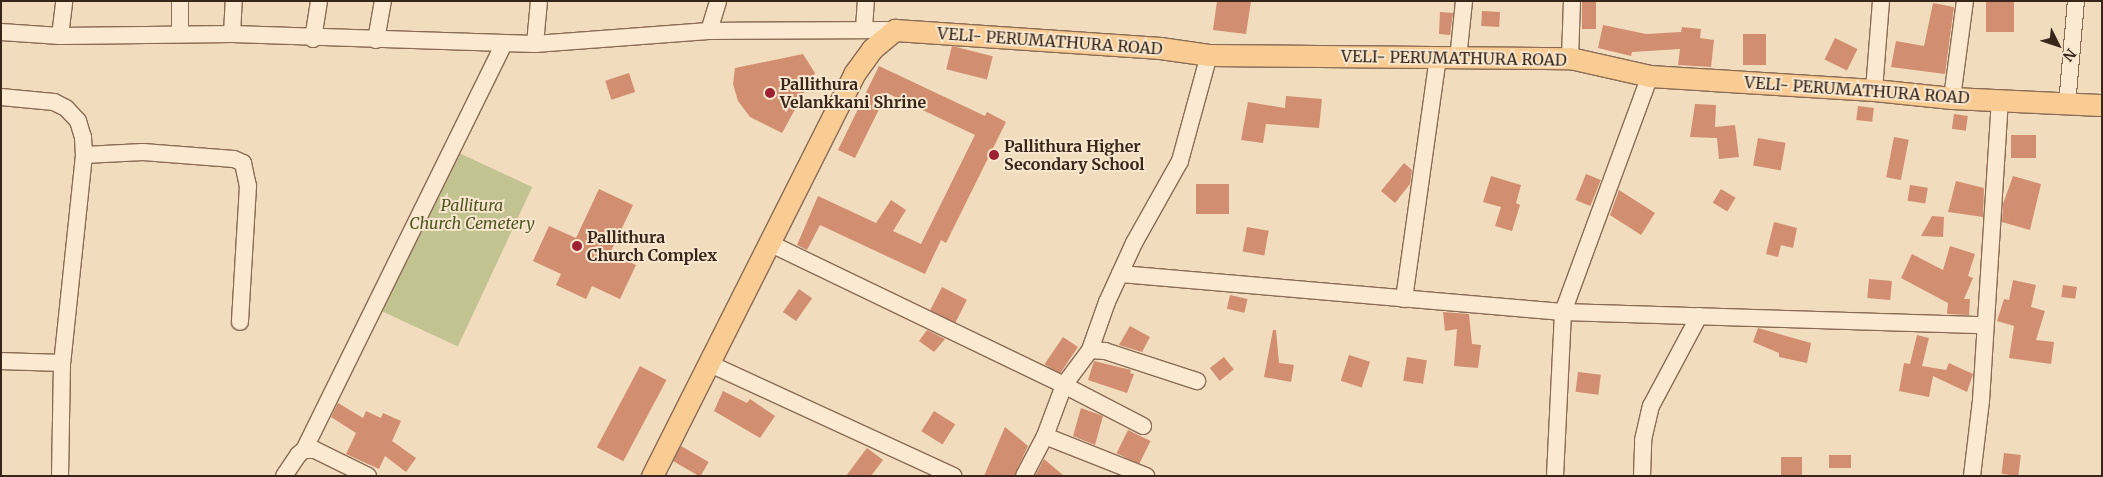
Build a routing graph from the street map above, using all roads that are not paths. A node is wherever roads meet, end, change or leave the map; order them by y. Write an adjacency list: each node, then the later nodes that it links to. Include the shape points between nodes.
1 (64, 1): 20 (street)
2 (180, 1): 18 (street)
3 (234, 1): 19 (street)
4 (319, 1): 21 (street)
5 (383, 1): 22 (street)
6 (539, 1): 24 (street)
7 (718, 1): 16 (street)
8 (866, 1): 14 (street)
9 (1464, 1): 27 (street)
10 (1572, 1): 26 (street)
11 (1881, 1): 29 (street)
12 (1965, 1): 31 (street)
13 (2076, 1): 33 (street)
14 (864, 28): 15 (street); 16 (street)
15 (895, 30): 25 (main road, VELI- PERUMATHURA ROAD, via 1160,48); 36 (main road, via 872,49 854,74)
16 (709, 31): 24 (street)
17 (1, 32): 20 (street)
18 (180, 34): 19 (street); 20 (street)
19 (232, 34): 21 (street)
20 (60, 36)
21 (313, 39): 22 (street)
22 (376, 40): 23 (street)
23 (504, 44): 24 (street); 51 (street)
24 (535, 44)
25 (1209, 56): 27 (main road, VELI- PERUMATHURA ROAD); 37 (street, via 1180,161)
26 (1570, 58): 27 (main road, VELI- PERUMATHURA ROAD); 28 (main road, VELI- PERUMATHURA ROAD)
27 (1448, 59): 38 (street)
28 (1650, 76): 29 (main road, VELI- PERUMATHURA ROAD); 39 (street)
29 (1874, 90): 31 (main road, VELI- PERUMATHURA ROAD)
30 (1, 97): 35 (street, via 54,102 66,108 78,121)
31 (1952, 98): 32 (main road, VELI- PERUMATHURA ROAD)
32 (2000, 100): 33 (main road, VELI- PERUMATHURA ROAD); 42 (street)
33 (2067, 105): 34 (main road, VELI- PERUMATHURA ROAD)
34 (2102, 105)
35 (84, 155): 41 (street, via 143,152 234,159 243,164 248,186); 45 (street)
36 (769, 243): 46 (main road); 48 (street)
37 (1120, 274): 38 (street); 43 (street)
38 (1404, 299): 39 (street)
39 (1563, 312): 40 (street); 59 (street)
40 (1699, 316): 42 (street); 60 (street, via 1645,422)
41 (240, 322)
42 (1984, 325): 61 (street)
43 (1090, 350): 47 (street, via 1105,351); 48 (street)
44 (1, 361): 45 (street)
45 (62, 363): 53 (street)
46 (710, 364): 52 (main road); 56 (street)
47 (1198, 381)
48 (1064, 385): 49 (street); 50 (street)
49 (1144, 426)
50 (1045, 436): 57 (street); 58 (street)
51 (304, 450): 54 (street); 55 (street, via 314,450)
52 (657, 474)
53 (60, 476)
54 (284, 476)
55 (368, 476)
56 (954, 476)
57 (1024, 476)
58 (1146, 476)
59 (1555, 476)
60 (1642, 476)
61 (1972, 476)

